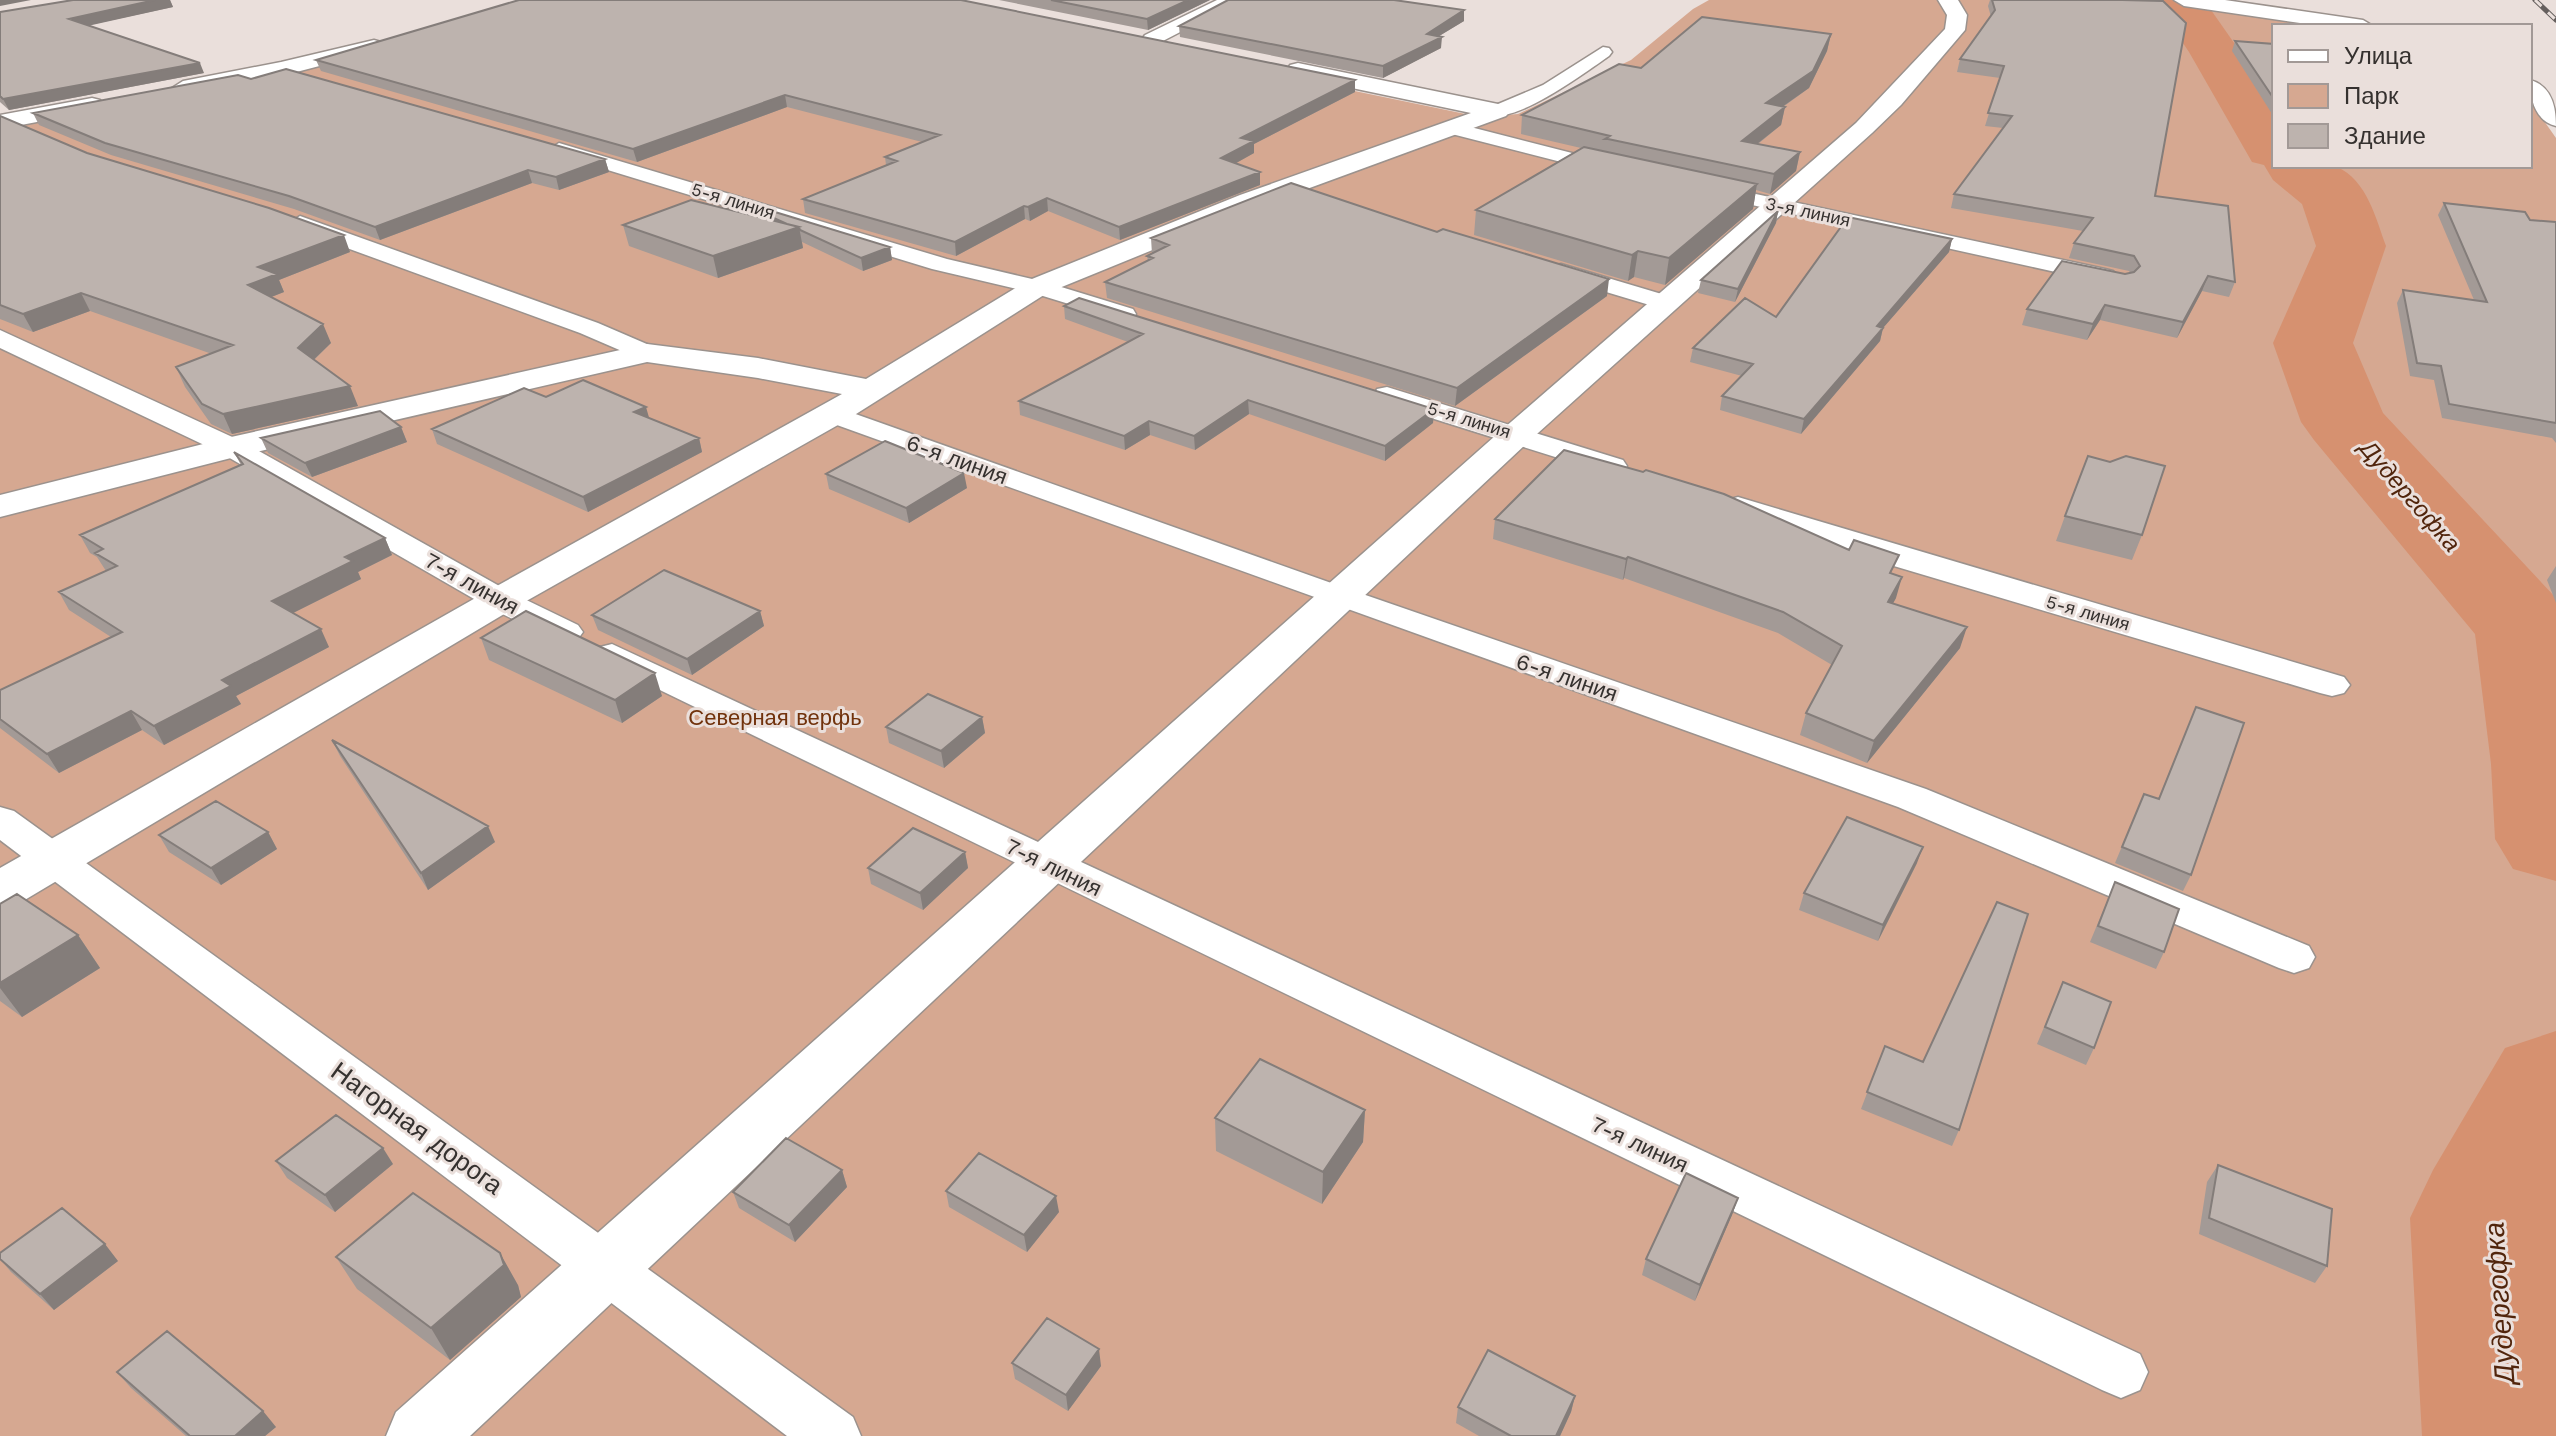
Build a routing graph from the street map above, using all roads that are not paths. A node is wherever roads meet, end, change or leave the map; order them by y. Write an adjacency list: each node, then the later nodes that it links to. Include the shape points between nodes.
1 (1232, 0): 6 (street, via 1145,38)
2 (1948, 0): 24 (street, via 1957,15 1955,30 1893,100)
3 (2184, 0): 4 (street)
4 (2351, 24)
5 (398, 40): 9 (street)
6 (1182, 46)
7 (1603, 52): 14 (lane, via 1550,89)
8 (1272, 64): 14 (street)
9 (281, 69): 10 (lane); 12 (street)
10 (332, 84)
11 (2532, 89): 15 (street)
12 (158, 92)
13 (111, 101): 16 (street)
14 (1498, 111): 17 (street)
15 (2556, 119)
16 (6, 122): 18 (lane)
17 (1451, 128): 20 (lane); 22 (street)
18 (44, 137)
19 (529, 140): 28 (lane, 5-я линия, via 940,264)
20 (1635, 174)
21 (1682, 184): 24 (lane, 3-я линия)
22 (1288, 188): 23 (lane); 28 (street)
23 (1318, 197)
24 (1776, 205): 27 (lane, 3-я линия); 29 (street)
25 (285, 217): 32 (lane)
26 (1545, 266): 29 (lane)
27 (2120, 279)
28 (1037, 287): 30 (lane, 5-я линия); 34 (street)
29 (1666, 303): 36 (street)
30 (1142, 319)
31 (0, 338): 37 (lane, 7-я линия)
32 (647, 353): 34 (street); 37 (street)
33 (1366, 389): 36 (lane, 5-я линия)
34 (872, 390): 35 (street)
35 (833, 414): 41 (lane, 6-я линия); 42 (street)
36 (1516, 435): 38 (lane, 5-я линия); 41 (street)
37 (231, 447): 40 (street); 42 (lane, 7-я линия)
38 (1635, 473)
39 (1709, 497): 43 (lane, 5-я линия)
40 (0, 506)
41 (1339, 597): 46 (street); 48 (lane, 6-я линия, via 1912,798)
42 (500, 600): 45 (street); 46 (lane, 7-я линия)
43 (2332, 685)
44 (0, 820): 45 (lane, Нагорная дорога)
45 (53, 861): 47 (street); 49 (lane, Нагорная дорога)
46 (1047, 864): 49 (street); 50 (lane, 7-я линия)
47 (0, 891)
48 (2294, 957)
49 (605, 1267): 51 (street); 52 (lane, Нагорная дорога)
50 (2121, 1372)
51 (420, 1436)
52 (833, 1436)

